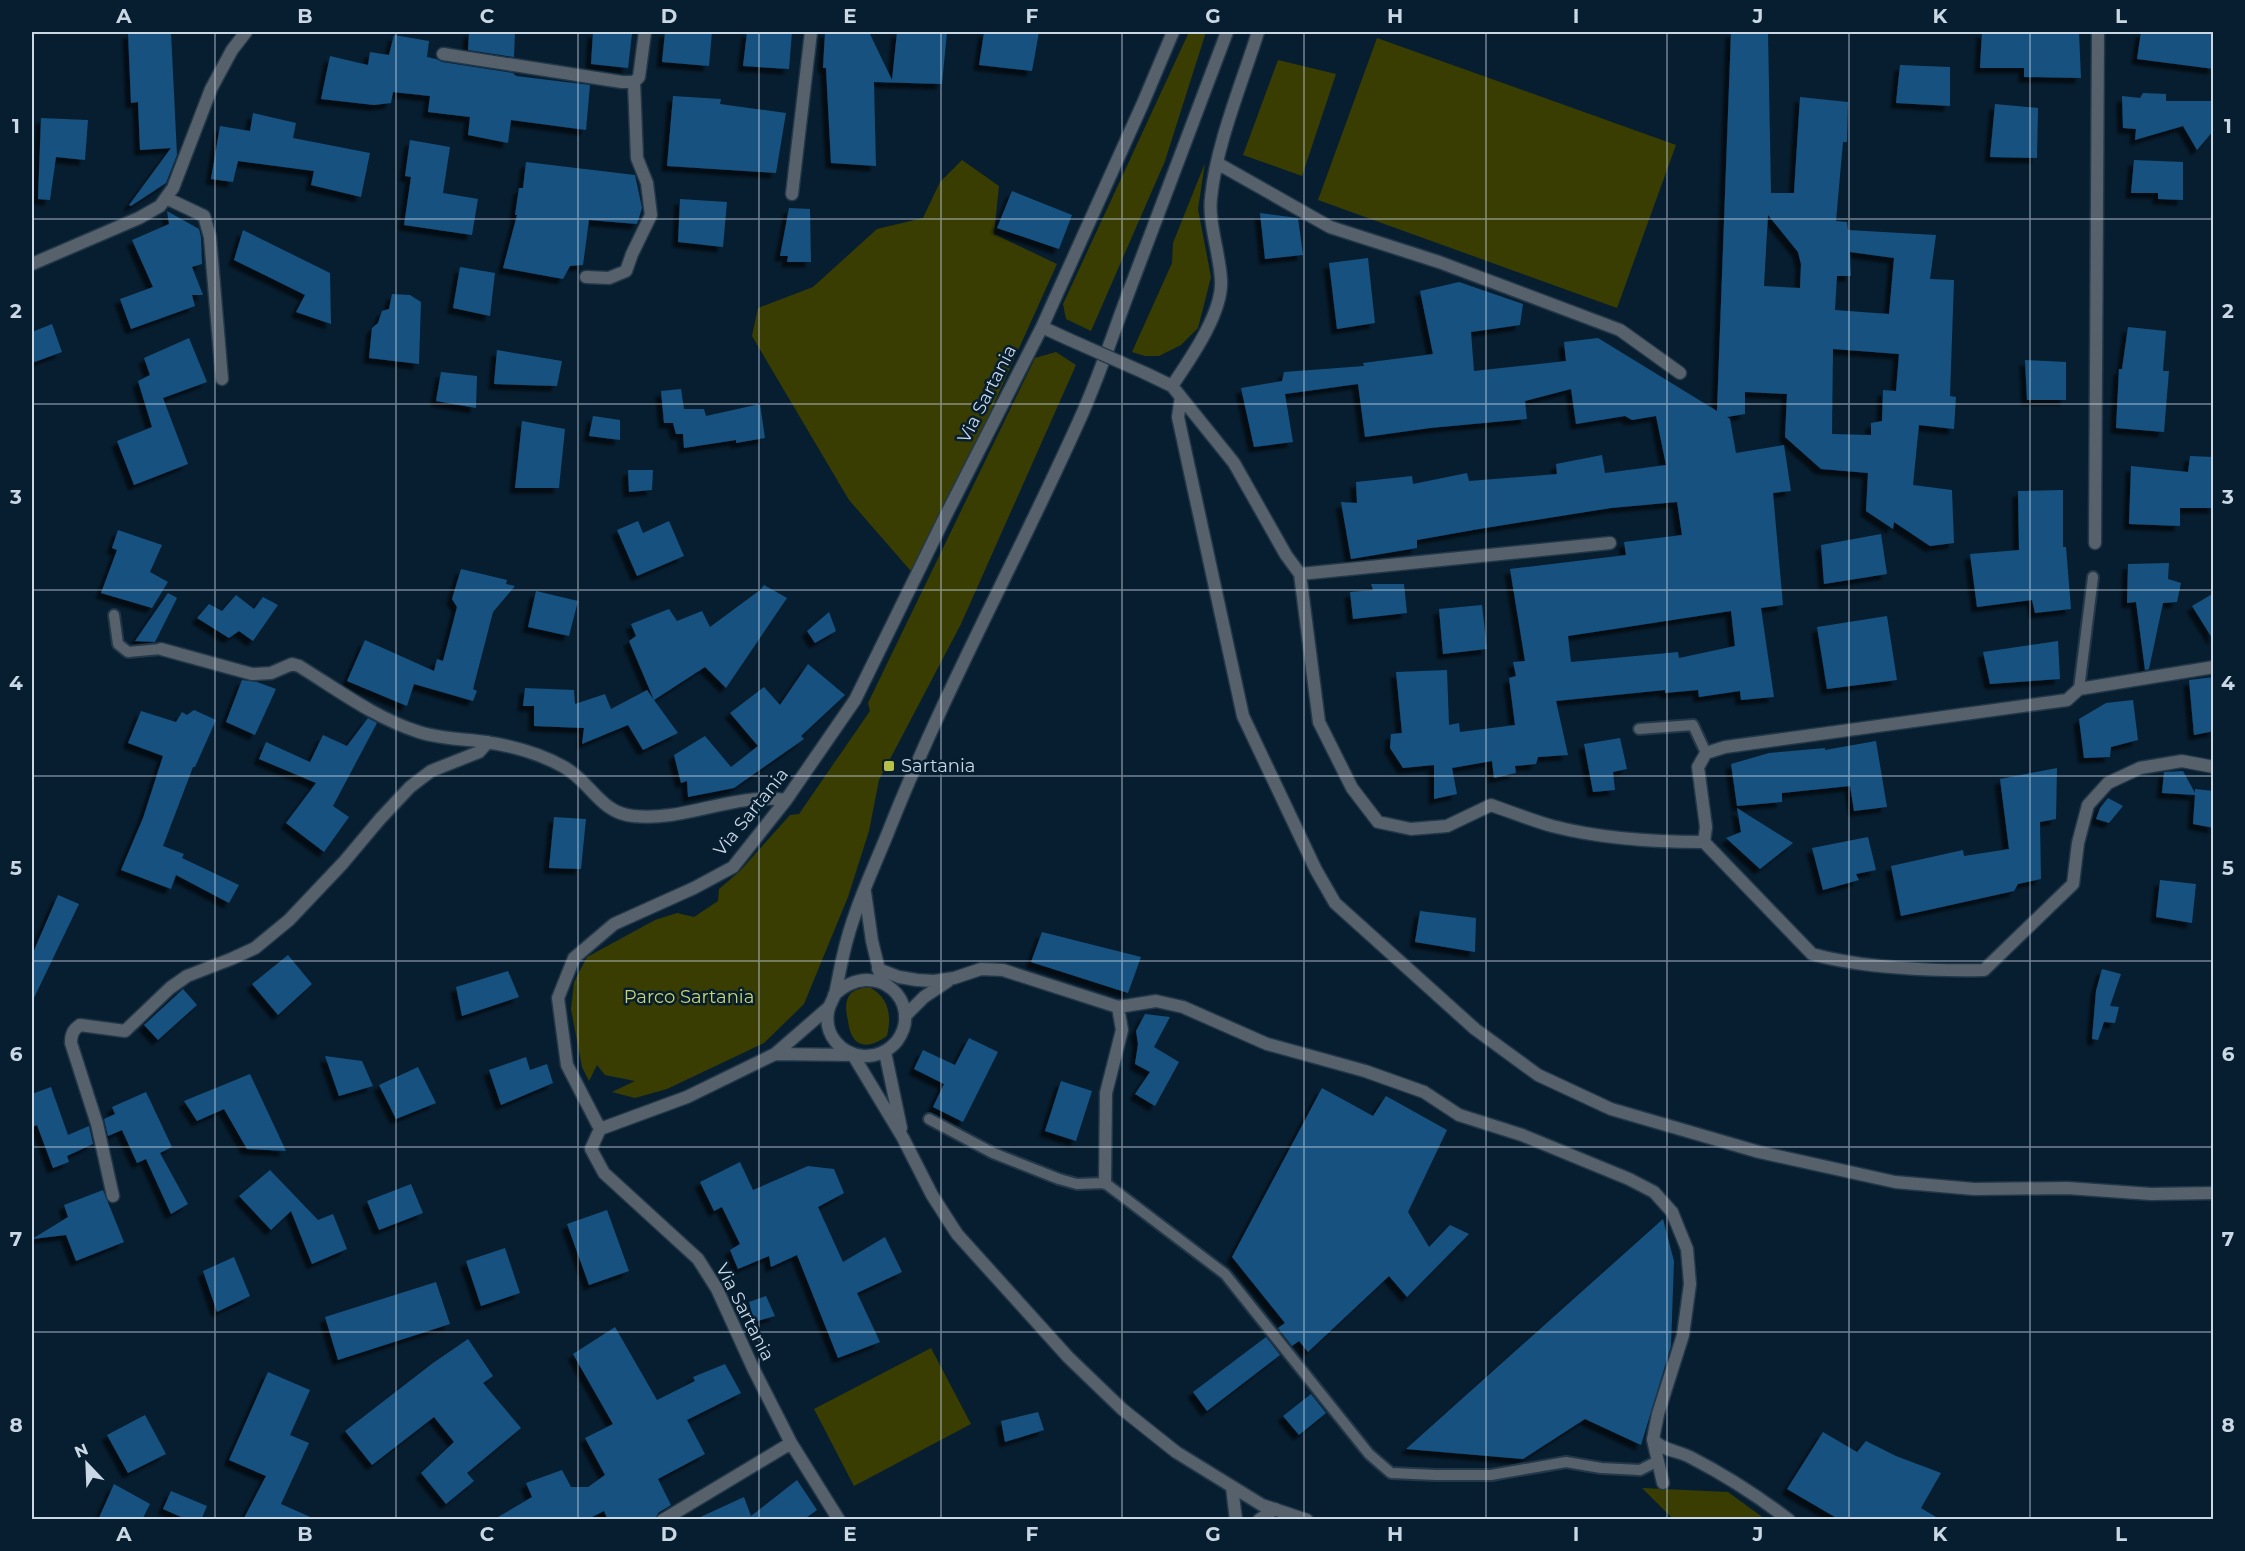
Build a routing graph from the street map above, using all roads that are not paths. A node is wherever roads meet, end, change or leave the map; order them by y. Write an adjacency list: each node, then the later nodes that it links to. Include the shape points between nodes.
1 (246, 32): 12 (street, via 211,89)
2 (645, 32): 9 (street, via 639,77)
3 (811, 32): 11 (street)
4 (1173, 32): 15 (street, Via Sartania)
5 (1227, 32): 34 (street, via 1084,411 915,764)
6 (1258, 32): 10 (street)
7 (2098, 32): 21 (street)
8 (443, 54): 9 (street)
9 (634, 82): 14 (street, via 637,158 647,183 651,215 626,271 609,278)
10 (1216, 163): 16 (street, via 1330,227 1440,262 1620,330); 18 (street, via 1210,201 1222,282 1214,316)
11 (792, 194)
12 (166, 198): 13 (street, via 140,218); 17 (street, via 204,216 210,237)
13 (32, 264)
14 (586, 277)
15 (1042, 327): 18 (street, bridge); 32 (street, Via Sartania, via 855,700)
16 (1680, 373)
17 (222, 379)
18 (1172, 386): 19 (street)
19 (1181, 397): 22 (street, via 1234,464); 49 (street, via 1178,417 1243,716 1335,903 1475,1029 1538,1075 1611,1109 1759,1152 1895,1182 1974,1189)
20 (1610, 543): 22 (street)
21 (2095, 543)
22 (1300, 574): 33 (street, via 1319,722 1352,788 1378,822 1411,829 1447,826 1491,805 1553,826 1608,837)
23 (2093, 577): 27 (lane)
24 (114, 615): 25 (lane, via 118,644 128,652)
25 (161, 649): 29 (street, via 252,674 271,673 292,664 383,718 420,732)
26 (2214, 667): 27 (street)
27 (2079, 689): 30 (street, via 2067,700 1725,747)
28 (1639, 729): 30 (lane, via 1693,726)
29 (488, 742): 32 (street, via 566,767 604,805 631,816 669,816 758,798); 50 (street, via 479,752 431,771 410,787 344,863 289,920 255,948 187,976 125,1031 80,1025 74,1030 71,1043 97,1124)
30 (1706, 753): 33 (street, via 1698,767 1706,828)
31 (2214, 767): 33 (street, via 2182,760 2140,768 2108,783 2088,805 2073,884 1984,970 1835,961 1812,954)
32 (786, 801): 46 (street, Via Sartania, via 733,867 614,924 574,958 558,998 567,1065)
33 (1704, 842)
34 (865, 890): 35 (street); 38 (street, via 848,935)
35 (878, 969): 36 (street, via 917,980); 37 (street)
36 (954, 978): 39 (street, via 981,969 1003,970); 41 (street, via 924,997)
37 (882, 982): 38 (street, via 856,980); 41 (street, via 894,990)
38 (834, 995): 40 (street)
39 (1118, 1007): 48 (street, via 1122,1030 1106,1093); 51 (street, via 1156,1001 1183,1007 1268,1044 1424,1092 1459,1115 1522,1135 1654,1192 1672,1212 1687,1249 1690,1284 1683,1335)
40 (828, 1008): 43 (street); 44 (street, via 831,1036)
41 (905, 1016): 42 (street, via 903,1031)
42 (885, 1052): 44 (street, via 869,1057); 47 (street)
43 (775, 1053): 44 (street); 46 (street, via 687,1097)
44 (853, 1055): 47 (street)
45 (929, 1119): 48 (lane, via 993,1153 1059,1179 1077,1185)
46 (600, 1129): 52 (street, Via Sartania, via 591,1149 604,1173 698,1259 717,1289)
47 (903, 1138): 55 (street, via 957,1234 1060,1350 1140,1424)
48 (1105, 1183): 53 (lane, via 1225,1274 1370,1454 1391,1473 1491,1475 1566,1462 1640,1470)
49 (2214, 1193)
50 (113, 1196)
51 (1653, 1439): 53 (street); 62 (street, via 1660,1447 1687,1456 1753,1493)
52 (792, 1443): 57 (street); 58 (street, Via Sartania)
53 (1658, 1461): 54 (street)
54 (1663, 1483)
55 (1232, 1487): 56 (street); 59 (street)
56 (1275, 1509): 60 (street); 61 (street)
57 (663, 1520)
58 (839, 1520)
59 (1236, 1520)
60 (1259, 1520)
61 (1307, 1520)
62 (1790, 1520)

